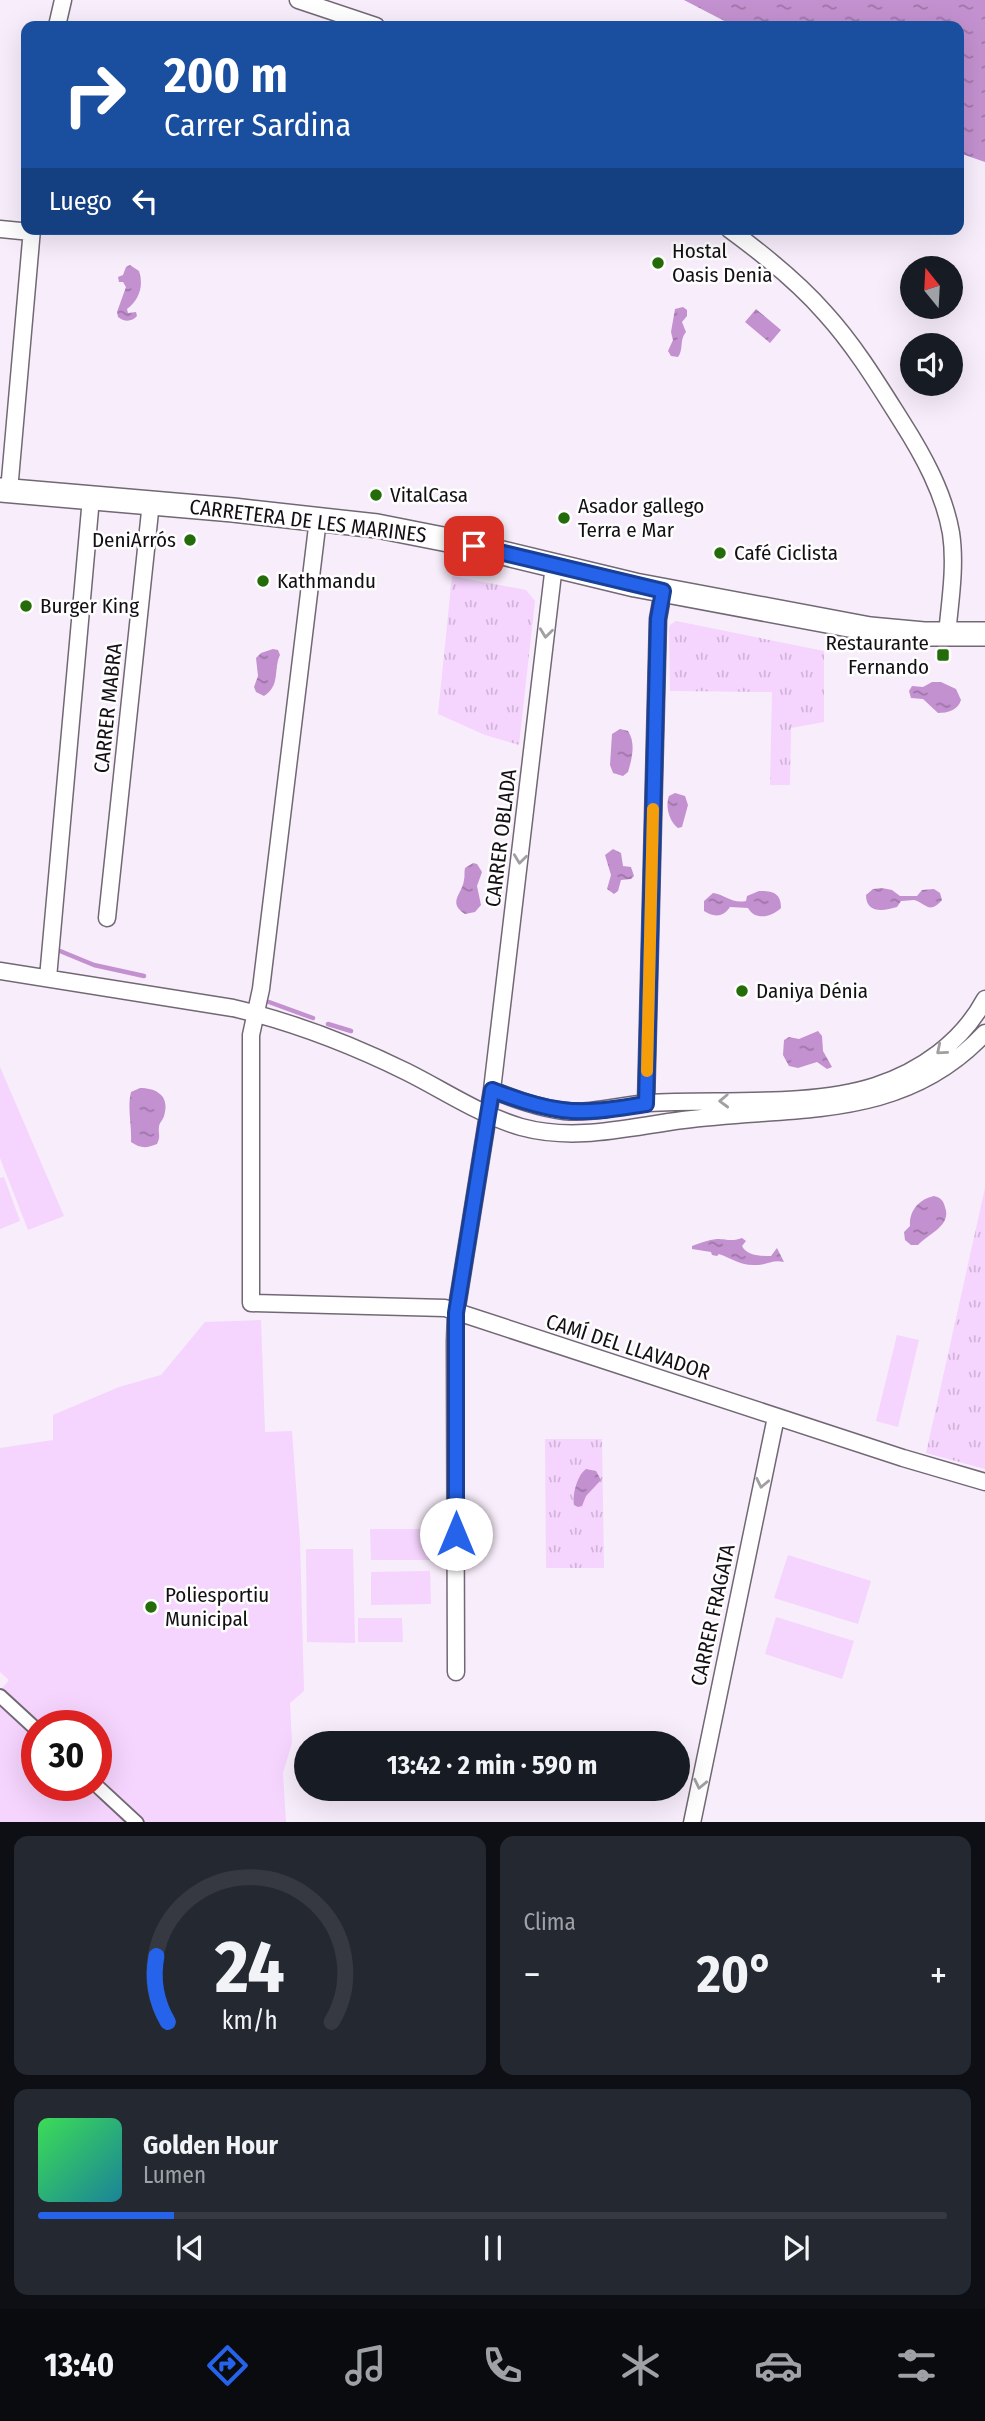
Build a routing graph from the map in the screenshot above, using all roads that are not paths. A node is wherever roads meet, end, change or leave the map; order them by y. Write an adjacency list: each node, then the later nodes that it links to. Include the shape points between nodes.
1 (63, 0): 3 (street)
2 (298, 0): 4 (street)
3 (58, 21)
4 (361, 21)
5 (0, 229): 6 (street)
6 (21, 230)
7 (32, 235): 9 (street)
8 (736, 235): 15 (street, via 825,312 861,358 921,453 951,535)
9 (4, 491): 10 (main road, CARRETERA DE LES MARINES)
10 (91, 498): 11 (main road, CARRETERA DE LES MARINES); 19 (street)
11 (151, 502): 12 (main road, CARRETERA DE LES MARINES); 17 (street, CARRER MABRA)
12 (318, 519): 13 (main road, CARRETERA DE LES MARINES, via 430,536); 21 (street)
13 (554, 565): 14 (main road, CARRETERA DE LES MARINES); 23 (street, CARRER OBLADA, one-way to 23)
14 (663, 591): 15 (main road, CARRETERA DE LES MARINES, via 870,629); 24 (street, via 658,619)
15 (947, 634): 16 (main road, CARRETERA DE LES MARINES)
16 (985, 634)
17 (107, 918)
18 (0, 971): 19 (street)
19 (48, 978): 21 (street)
20 (985, 999): 24 (street, one-way to 24, via 969,1026 933,1058 876,1086 796,1098)
21 (255, 1014): 25 (street, via 389,1064); 26 (street, CAMÍ DEL LLAVADOR, via 251,1035 251,1303 445,1308)
22 (985, 1033): 25 (street, via 959,1057 916,1084 871,1101 835,1108 686,1119 579,1134 537,1131)
23 (492, 1090): 24 (street, via 565,1111); 25 (street, CARRER OBLADA)
24 (646, 1104)
25 (488, 1115): 26 (street, CARRER OBLADA)
26 (456, 1313): 27 (street, CAMÍ DEL LLAVADOR); 29 (street, CARRER OBLADA)
27 (776, 1417): 28 (street, CAMÍ DEL LLAVADOR); 34 (street, CARRER FRAGATA, one-way to 34)
28 (985, 1482)
29 (456, 1672)
30 (0, 1696): 31 (street)
31 (21, 1715)
32 (112, 1799): 33 (street)
33 (137, 1822)
34 (692, 1822)

